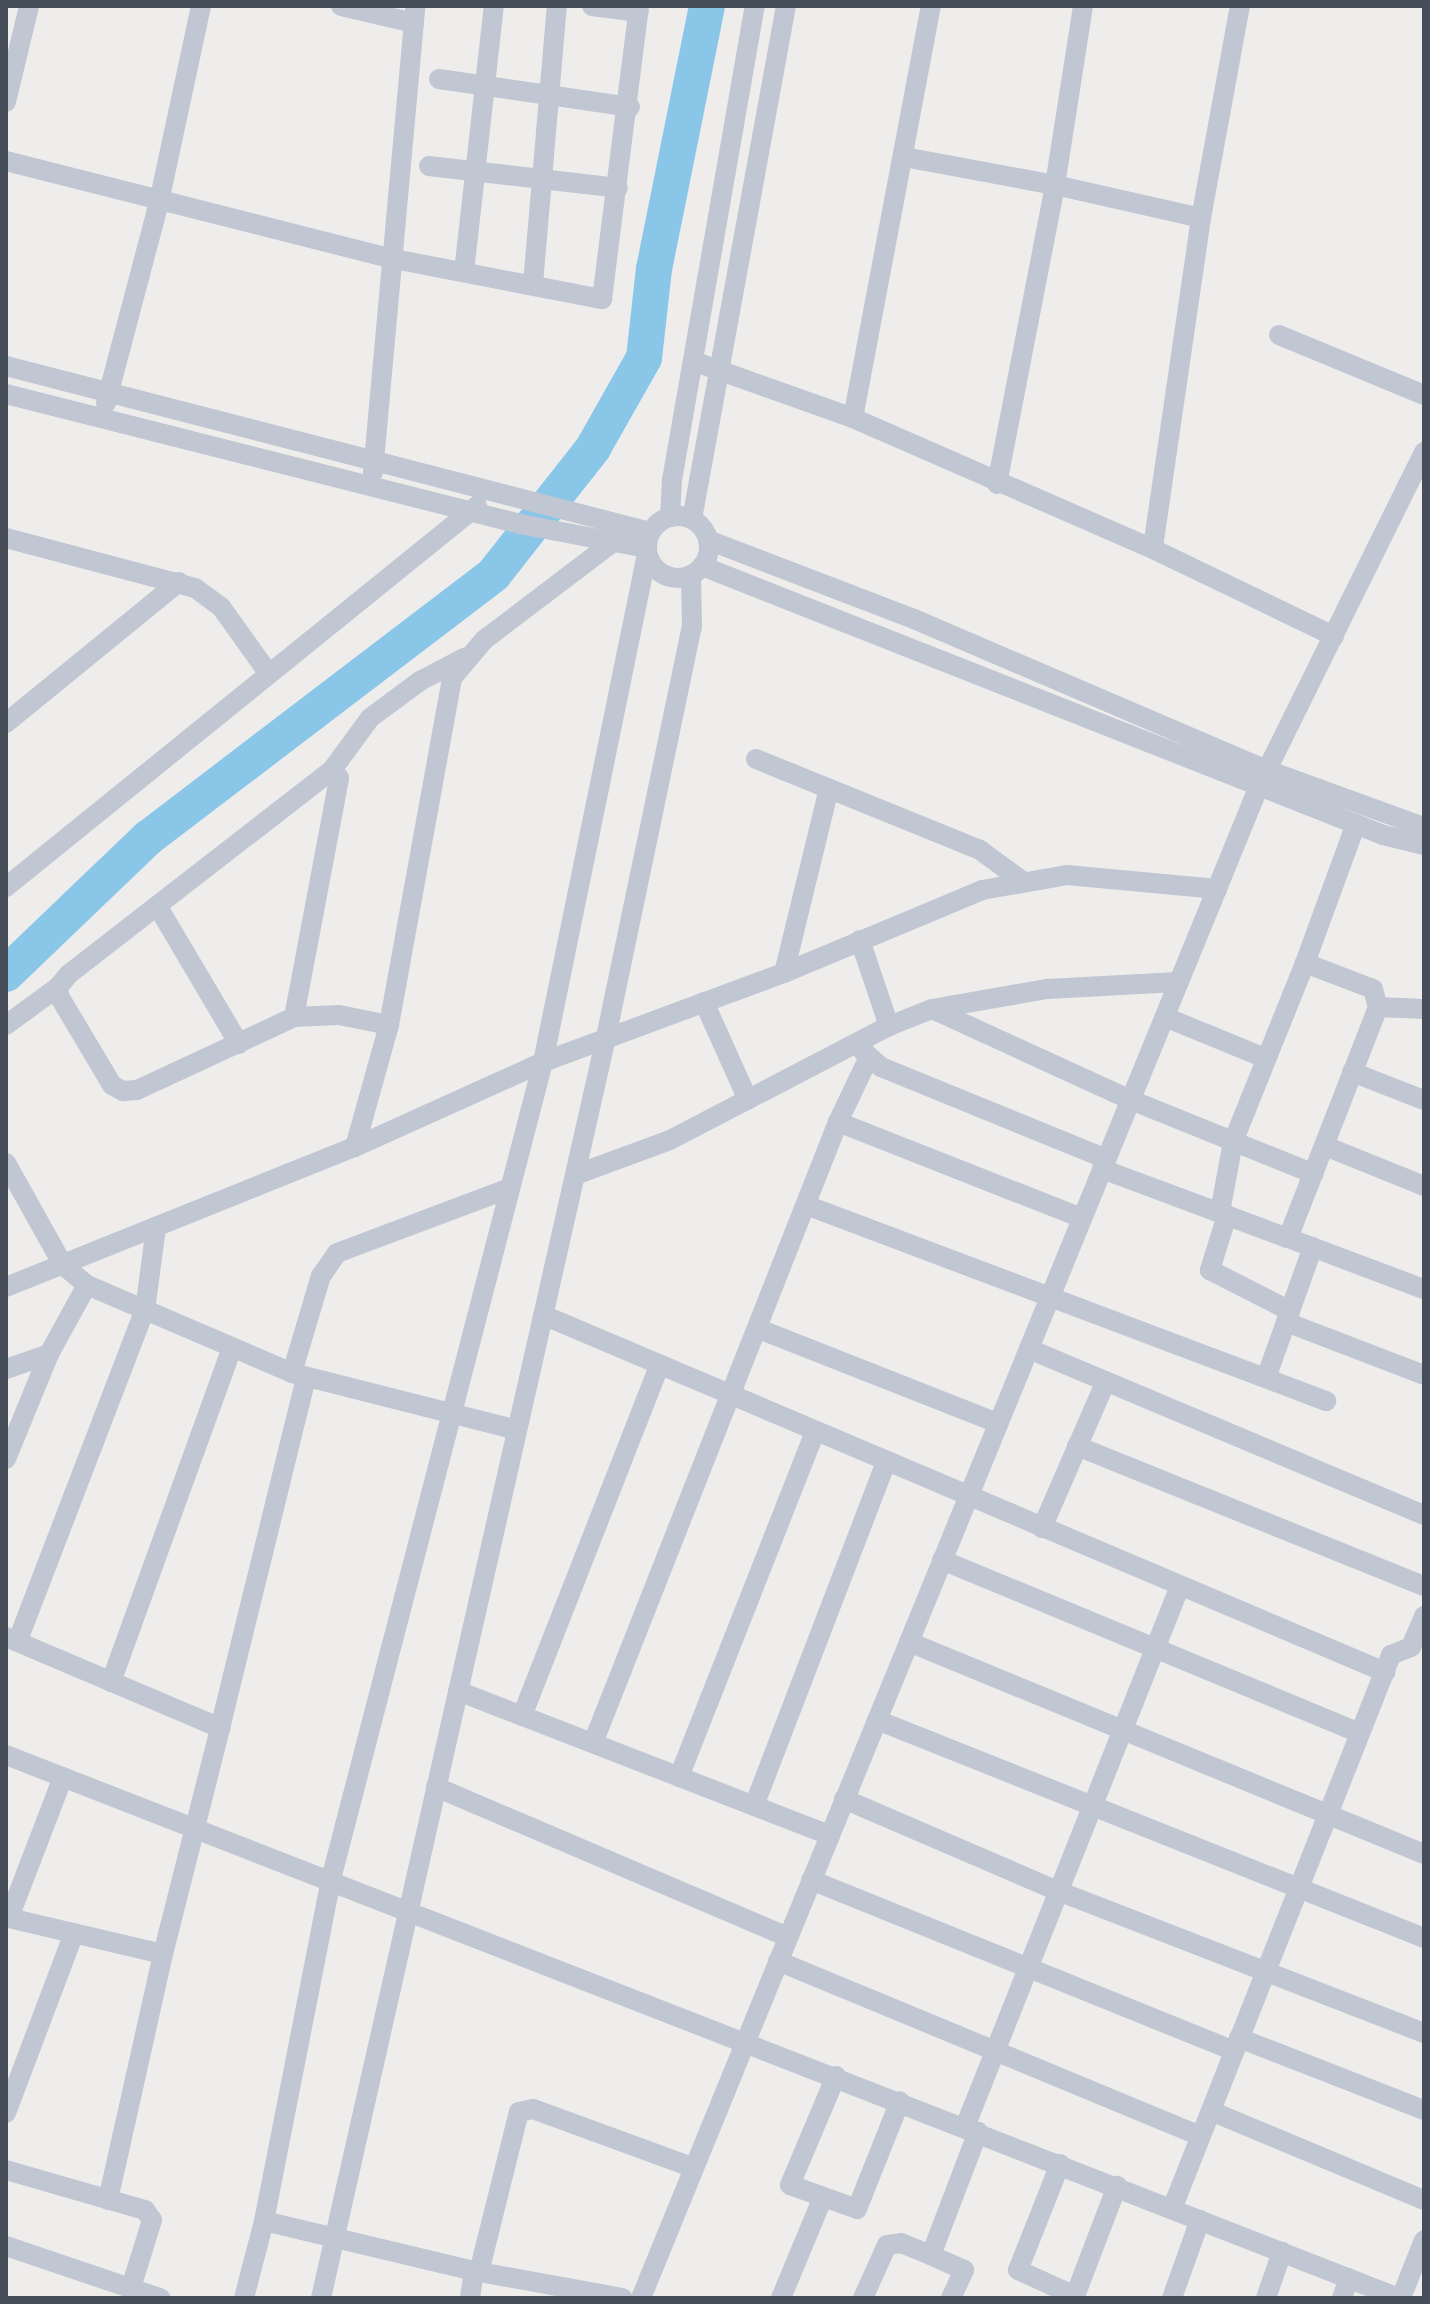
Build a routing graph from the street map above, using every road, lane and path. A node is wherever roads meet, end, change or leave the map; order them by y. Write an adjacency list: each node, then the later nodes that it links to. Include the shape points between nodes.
1 (29, 6): 17 (street)
2 (201, 6): 26 (street)
3 (341, 6): 13 (street)
4 (494, 6): 15 (street)
5 (557, 6): 16 (street)
6 (592, 6): 12 (street)
7 (755, 6): 32 (street)
8 (786, 6): 34 (street)
9 (931, 6): 19 (street)
10 (1083, 6): 24 (street)
11 (1240, 6): 27 (street)
12 (639, 9): 18 (street)
13 (415, 15): 28 (street)
14 (439, 79): 15 (street)
15 (486, 84): 16 (street); 22 (street)
16 (548, 95): 18 (street); 23 (street)
17 (6, 102)
18 (630, 107): 25 (street)
19 (904, 157): 24 (street); 38 (street)
20 (6, 161): 26 (street)
21 (429, 166): 22 (street)
22 (476, 173): 23 (street); 29 (street)
23 (541, 180): 25 (street); 30 (street)
24 (1055, 185): 27 (street); 42 (street)
25 (618, 188): 30 (street, via 602,299)
26 (159, 202): 28 (street); 35 (street)
27 (1201, 218): 52 (street)
28 (394, 259): 29 (street); 41 (street)
29 (464, 272): 30 (street)
30 (533, 284)
31 (1279, 335): 37 (street)
32 (693, 361): 34 (street); 46 (street)
33 (6, 366): 35 (street)
34 (717, 369): 38 (street); 47 (street)
35 (109, 392): 39 (street); 41 (street)
36 (6, 394): 39 (street)
37 (1424, 395)
38 (853, 418): 42 (street)
39 (102, 419): 43 (street)
40 (1424, 452): 55 (street)
41 (374, 460): 43 (street); 44 (street)
42 (997, 484): 52 (street)
43 (372, 486): 45 (street)
44 (495, 491): 45 (street); 51 (street, via 603,520)
45 (470, 511): 50 (street); 57 (street)
46 (670, 517): 47 (street); 51 (street)
47 (692, 519): 49 (street)
48 (6, 538): 54 (street)
49 (708, 540): 53 (street); 61 (street, via 914,619)
50 (613, 542): 51 (street); 56 (street)
51 (648, 545): 53 (street, via 664,575); 88 (street)
52 (1153, 549): 55 (street)
53 (697, 570): 61 (street); 84 (street, via 692,627)
54 (179, 582): 57 (street, via 221,607); 58 (street)
55 (1334, 636): 61 (street)
56 (464, 658): 60 (street, via 420,681 370,718); 82 (street, via 452,678)
57 (269, 674): 67 (street)
58 (6, 723)
59 (756, 759): 62 (street)
60 (332, 770): 69 (street); 79 (street, via 339,778)
61 (1263, 778): 63 (street); 64 (street); 68 (street)
62 (829, 789): 66 (street, via 980,850); 72 (street)
63 (1356, 824): 65 (street); 71 (street)
64 (1424, 827)
65 (1424, 845)
66 (1021, 880): 68 (street, via 1123,877); 70 (street, via 982,890)
67 (6, 887)
68 (1217, 889): 73 (street)
69 (158, 907): 74 (street); 85 (street)
70 (860, 940): 72 (street); 83 (street)
71 (1305, 963): 76 (street, via 1373,989); 87 (street)
72 (784, 973): 75 (street)
73 (1178, 982): 77 (street, via 1047,989); 80 (street)
74 (58, 987): 81 (street); 85 (street, via 112,1085 123,1091 137,1090)
75 (704, 1002): 84 (street); 90 (street)
76 (1378, 1007): 78 (street); 89 (street)
77 (932, 1009): 83 (street); 91 (street)
78 (1424, 1009)
79 (294, 1017): 82 (street, via 339,1015); 85 (street)
80 (1165, 1017): 87 (street); 91 (street)
81 (6, 1025)
82 (389, 1025): 96 (street)
83 (889, 1026): 86 (street)
84 (606, 1037): 88 (street); 100 (street)
85 (239, 1044)
86 (863, 1051): 90 (street); 93 (street); 98 (street)
87 (1265, 1058): 94 (street)
88 (543, 1062): 96 (street); 102 (street)
89 (1352, 1072): 92 (street); 95 (street)
90 (748, 1100): 100 (street, via 670,1140)
91 (1131, 1100): 94 (street); 98 (street)
92 (1424, 1100)
93 (838, 1122): 103 (street); 105 (street)
94 (1233, 1142): 99 (street); 104 (street)
95 (1325, 1146): 99 (street); 101 (street)
96 (355, 1147): 106 (street)
97 (6, 1163): 109 (street)
98 (1104, 1164): 104 (street); 105 (street)
99 (1314, 1174): 107 (street)
100 (575, 1175): 115 (street)
101 (1424, 1186)
102 (510, 1188): 123 (street, via 337,1253 321,1276); 129 (street)
103 (806, 1205): 113 (street); 117 (street)
104 (1224, 1214): 107 (street); 116 (street, via 1210,1270)
105 (1082, 1218): 113 (street)
106 (156, 1228): 109 (street); 114 (street)
107 (1288, 1238): 108 (street)
108 (1313, 1247): 112 (street); 116 (street)
109 (63, 1265): 110 (street); 111 (street)
110 (87, 1285): 114 (street); 120 (street)
111 (6, 1287)
112 (1424, 1289)
113 (1050, 1298): 119 (street); 125 (street)
114 (145, 1310): 118 (street); 143 (street)
115 (543, 1315): 121 (street); 131 (street)
116 (1288, 1316): 124 (street); 125 (street)
117 (759, 1329): 127 (street); 130 (street)
118 (232, 1347): 123 (street); 148 (street)
119 (1029, 1349): 126 (street); 130 (street)
120 (49, 1354): 122 (street); 134 (street)
121 (659, 1366): 127 (street); 150 (street)
122 (6, 1369)
123 (299, 1375): 129 (street); 153 (street)
124 (1424, 1375)
125 (1266, 1378): 128 (street)
126 (1106, 1381): 133 (street); 137 (street)
127 (732, 1398): 132 (street); 155 (street)
128 (1326, 1401)
129 (451, 1415): 131 (street); 168 (street)
130 (998, 1423): 136 (street)
131 (517, 1430): 149 (street)
132 (814, 1434): 135 (street); 158 (street)
133 (1077, 1446): 138 (street); 141 (street)
134 (6, 1459)
135 (886, 1463): 136 (street); 161 (street)
136 (968, 1497): 138 (street); 139 (street)
137 (1424, 1515)
138 (1042, 1528): 140 (street)
139 (942, 1560): 144 (street); 145 (street)
140 (1180, 1586): 145 (street); 147 (street)
141 (1424, 1586)
142 (1424, 1616): 146 (street)
143 (12, 1638): 148 (street)
144 (909, 1642): 151 (street); 152 (street)
145 (1155, 1647): 152 (street); 154 (street)
146 (1418, 1651): 147 (street, via 1391,1655)
147 (1385, 1672): 154 (street)
148 (111, 1682): 153 (street)
149 (458, 1691): 150 (street); 159 (street)
150 (522, 1716): 155 (street)
151 (877, 1720): 160 (street); 162 (street)
152 (1124, 1727): 162 (street); 163 (street)
153 (220, 1728): 164 (street)
154 (1360, 1733): 163 (street)
155 (593, 1743): 158 (street)
156 (6, 1755): 157 (street)
157 (63, 1777): 164 (street); 167 (street)
158 (679, 1777): 161 (street)
159 (436, 1787): 172 (street); 175 (street)
160 (844, 1799): 165 (street); 171 (street)
161 (754, 1806): 165 (street)
162 (1092, 1807): 170 (street); 171 (street)
163 (1329, 1812): 166 (street); 170 (street)
164 (198, 1828): 168 (street); 177 (street)
165 (830, 1835): 169 (street)
166 (1424, 1854)
167 (15, 1878): 173 (street)
168 (331, 1879): 172 (street); 201 (street)
169 (811, 1880): 175 (street); 180 (street)
170 (1299, 1887): 176 (street); 179 (street)
171 (1058, 1891): 179 (street); 180 (street)
172 (409, 1909): 182 (street); 202 (street)
173 (7, 1922): 174 (street)
174 (74, 1933): 177 (street); 189 (street)
175 (788, 1937): 178 (street)
176 (1424, 1938)
177 (163, 1954): 197 (street)
178 (778, 1961): 182 (street); 184 (street)
179 (1267, 1969): 181 (street); 183 (street)
180 (1027, 1970): 183 (street); 184 (street)
181 (1424, 2033)
182 (746, 2040): 185 (street); 193 (street)
183 (1237, 2045): 187 (street); 188 (street)
184 (995, 2051): 190 (street); 191 (street)
185 (836, 2076): 186 (street); 196 (street, via 790,2185)
186 (900, 2101): 190 (street); 196 (street, via 857,2209)
187 (1424, 2110)
188 (1211, 2111): 191 (street); 198 (street)
189 (6, 2113)
190 (971, 2129): 192 (street); 206 (street)
191 (1200, 2136): 199 (street)
192 (1060, 2164): 195 (street); 210 (street, via 1018,2270)
193 (694, 2168): 207 (street, via 520,2105); 216 (street)
194 (6, 2170): 197 (street)
195 (1117, 2186): 199 (street); 210 (street, via 1075,2296)
196 (823, 2197): 217 (street)
197 (108, 2200): 209 (street, via 139,2206 152,2220)
198 (1424, 2200)
199 (1172, 2209): 200 (street)
200 (1200, 2220): 205 (street); 220 (street)
201 (264, 2221): 202 (street); 212 (street)
202 (335, 2238): 207 (street); 213 (street)
203 (1424, 2240): 223 (street)
204 (6, 2246): 209 (street)
205 (1282, 2252): 208 (street); 221 (street)
206 (931, 2255): 218 (street, via 901,2243 887,2245); 219 (street, via 964,2270)
207 (477, 2271): 214 (street); 215 (street)
208 (1349, 2278): 222 (street); 223 (street)
209 (131, 2288): 211 (street)
210 (1045, 2291)
211 (160, 2298)
212 (244, 2298)
213 (321, 2298)
214 (470, 2298)
215 (623, 2298)
216 (641, 2298)
217 (781, 2298)
218 (863, 2298)
219 (951, 2298)
220 (1172, 2298)
221 (1266, 2298)
222 (1342, 2298)
223 (1400, 2298)

